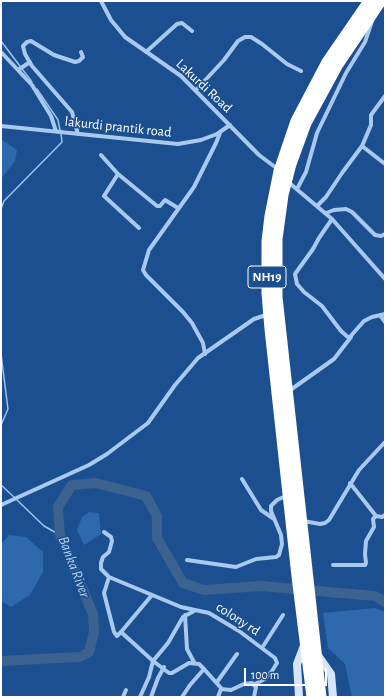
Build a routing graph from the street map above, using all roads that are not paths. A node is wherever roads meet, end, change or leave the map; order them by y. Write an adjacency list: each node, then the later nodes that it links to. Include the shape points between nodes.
1 (100, 1): 8 (street, Lakurdi Road, via 124,37)
2 (369, 1): 22 (highway, NH19, via 311,90 294,126)
3 (381, 1): 4 (highway, NH19)
4 (373, 12): 24 (highway, NH19, via 336,66 315,104 299,140); 25 (street, via 372,25 365,42 328,109 317,133 306,172)
5 (192, 31): 8 (street, via 182,23 178,24)
6 (1, 52): 10 (street)
7 (81, 52): 9 (street, via 83,57 75,62 54,55 35,42 29,41 23,49)
8 (146, 52): 12 (street, Lakurdi Road, via 181,76)
9 (30, 62): 10 (street); 18 (street, via 72,112)
10 (19, 69): 16 (street, via 40,96)
11 (301, 71): 12 (street, via 287,64 252,37 245,37 238,41)
12 (196, 90): 14 (street, Lakurdi Road)
13 (385, 96): 19 (street, via 371,115 371,125)
14 (230, 125): 17 (street, lakurdi prantik road); 22 (street, Lakurdi Road, via 259,155)
15 (1, 126): 16 (street, lakurdi prantik road)
16 (57, 131): 18 (street, lakurdi prantik road)
17 (220, 132): 18 (street, lakurdi prantik road, via 201,140 178,144); 27 (street, via 194,187)
18 (78, 134)
19 (362, 146): 21 (street); 26 (street)
20 (101, 155): 23 (street)
21 (385, 164)
22 (279, 171): 33 (highway, NH19, via 267,241)
23 (118, 174): 27 (street, via 157,206 165,200); 30 (street, via 104,196)
24 (287, 180): 25 (street); 38 (highway, NH19, via 277,246 277,297)
25 (297, 189): 26 (street)
26 (317, 206): 28 (street)
27 (178, 208): 37 (street, via 149,250 143,270 192,324 203,343)
28 (326, 213): 29 (street); 31 (street, via 346,209 375,235)
29 (332, 219): 32 (street); 36 (street, via 294,277 304,292 322,306 348,338)
30 (139, 228)
31 (385, 234)
32 (385, 279)
33 (269, 314): 37 (street, via 254,319); 42 (highway, NH19)
34 (383, 314): 35 (street); 36 (street, via 364,322)
35 (385, 322)
36 (351, 337): 38 (street, via 334,359)
37 (204, 354): 43 (street, via 186,371 148,423 108,454)
38 (287, 392): 47 (highway, NH19)
39 (385, 442): 41 (street)
40 (242, 479): 46 (street, via 261,510)
41 (350, 483): 45 (street); 47 (street, via 329,520 325,523)
42 (288, 495): 46 (street, via 273,502 271,511); 56 (highway, NH19, via 297,576)
43 (1, 505)
44 (385, 515): 45 (street)
45 (376, 516): 50 (street, via 373,519 374,527 366,541 365,565)
46 (274, 519): 49 (street, via 282,544 276,557 256,559 236,567)
47 (302, 521): 56 (highway, NH19, via 308,574)
48 (104, 532): 51 (street, via 112,539 109,552 101,562 101,569)
49 (187, 560)
50 (333, 565)
51 (109, 577): 52 (street, colony rd); 57 (street, via 104,593 106,604 115,635)
52 (152, 595): 53 (street, colony rd); 57 (street)
53 (194, 611): 55 (street); 59 (street, colony rd, via 203,611 218,618)
54 (283, 614): 59 (street)
55 (185, 615): 62 (street, via 168,644); 63 (street, via 187,649)
56 (309, 628): 58 (highway, NH19); 61 (highway, NH19)
57 (121, 632): 62 (street)
58 (305, 643): 76 (street, via 297,664); 77 (highway, NH19)
59 (262, 648): 67 (street, colony rd, via 275,658 277,664 268,676)
60 (237, 654): 66 (street)
61 (317, 654): 78 (highway, NH19); 79 (street, via 331,674)
62 (153, 661): 64 (street); 71 (street)
63 (194, 662): 64 (street, via 189,662 172,673); 65 (street)
64 (164, 667): 72 (street)
65 (204, 669): 66 (street); 73 (street)
66 (217, 682): 69 (street)
67 (255, 684): 69 (street); 75 (street)
68 (126, 690): 70 (street)
69 (222, 690): 74 (street, via 219,691)
70 (123, 697)
71 (140, 697)
72 (151, 697)
73 (182, 697)
74 (218, 697)
75 (254, 697)
76 (299, 697)
77 (312, 697)
78 (321, 697)
79 (333, 697)

